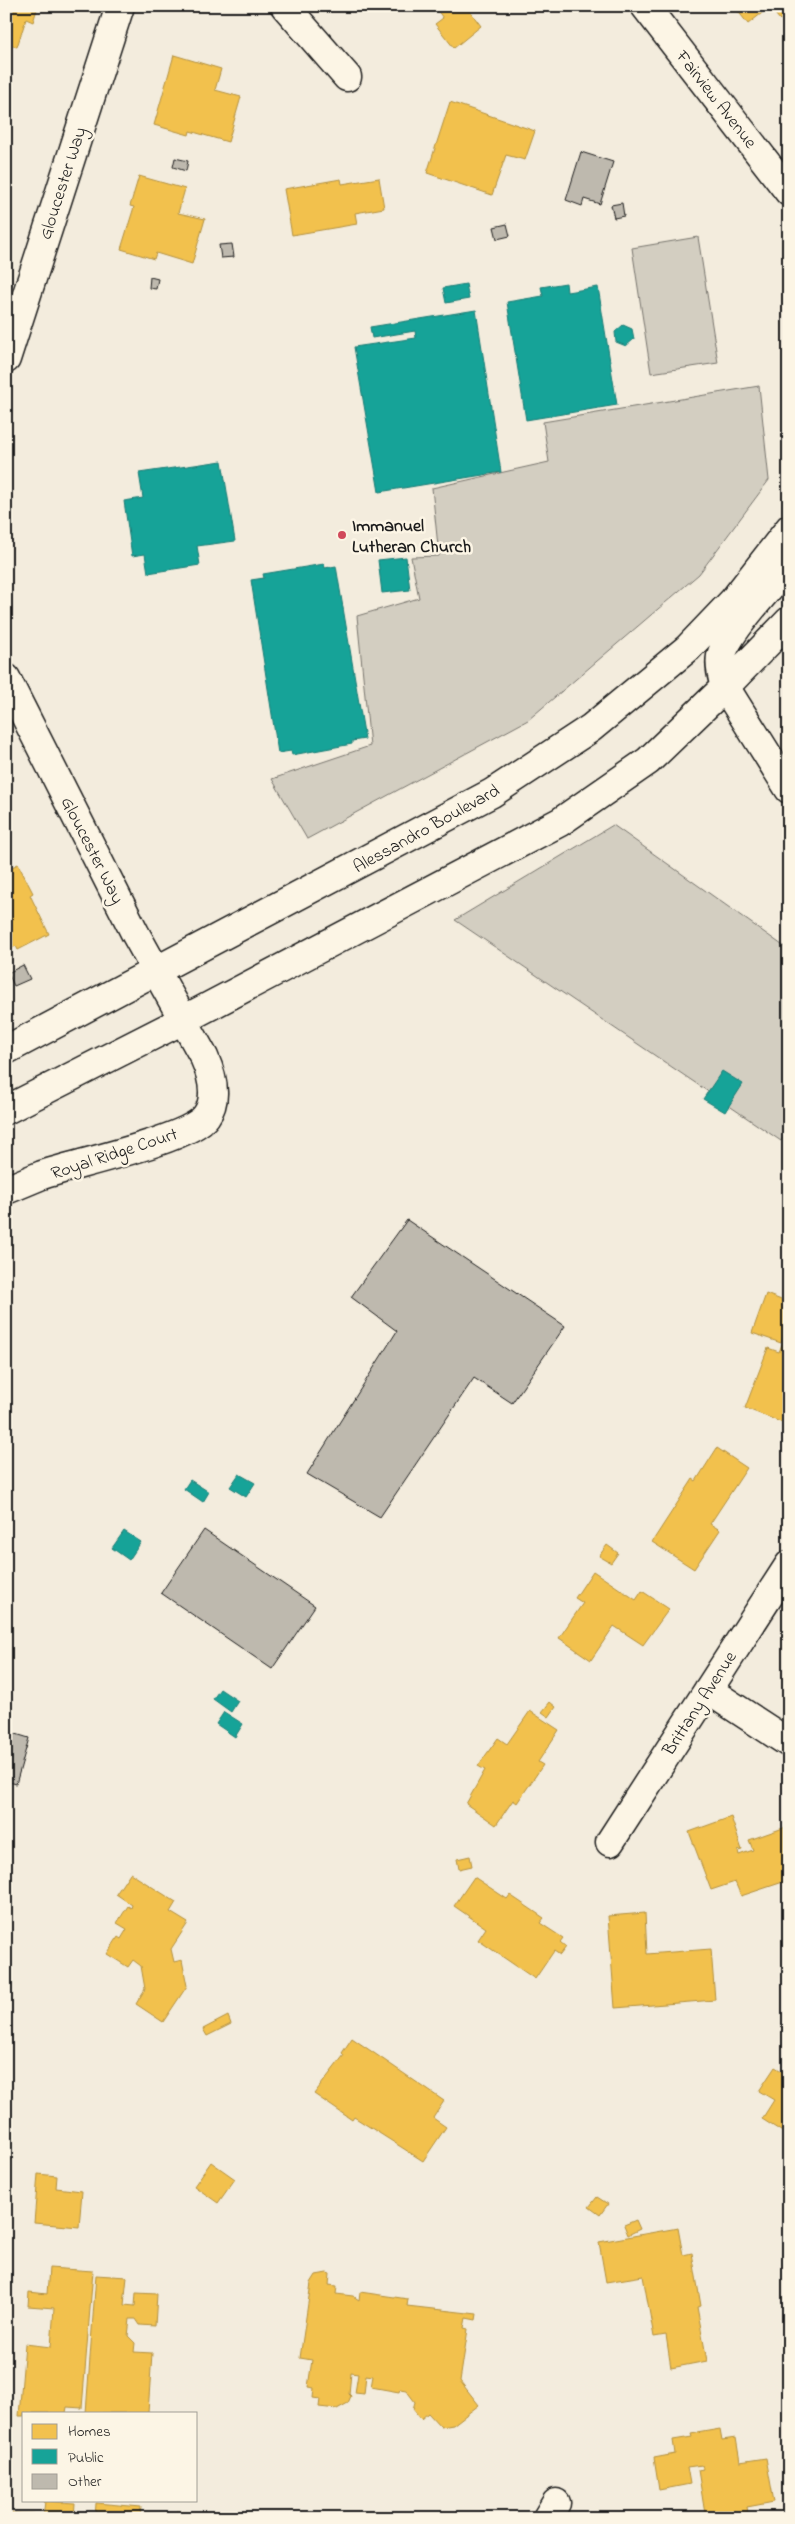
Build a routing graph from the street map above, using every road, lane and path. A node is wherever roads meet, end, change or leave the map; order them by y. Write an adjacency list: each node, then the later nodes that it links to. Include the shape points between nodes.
1 (120, 6): 6 (main road, Gloucester Way)
2 (285, 6): 4 (main road)
3 (645, 6): 5 (main road, Fairview Avenue)
4 (346, 76)
5 (789, 192)
6 (6, 359)
7 (789, 529): 13 (main road, Alessandro Boulevard, via 733,601 688,648 591,728 492,794)
8 (789, 564): 11 (main road, via 730,638 721,657)
9 (789, 620): 11 (main road)
10 (6, 678): 13 (main road, Gloucester Way)
11 (725, 687): 12 (main road); 14 (main road, via 648,761 560,822)
12 (789, 789)
13 (157, 972): 14 (main road, Gloucester Way); 15 (main road, Alessandro Boulevard)
14 (184, 1020): 16 (main road); 17 (main road, Royal Ridge Court, via 212,1074 213,1098 206,1116 187,1129 163,1139 41,1176)
15 (6, 1050)
16 (6, 1110)
17 (6, 1190)
18 (789, 1565): 19 (main road, Brittany Avenue)
19 (708, 1690): 20 (main road); 21 (main road, Brittany Avenue)
20 (789, 1742)
21 (610, 1842)

